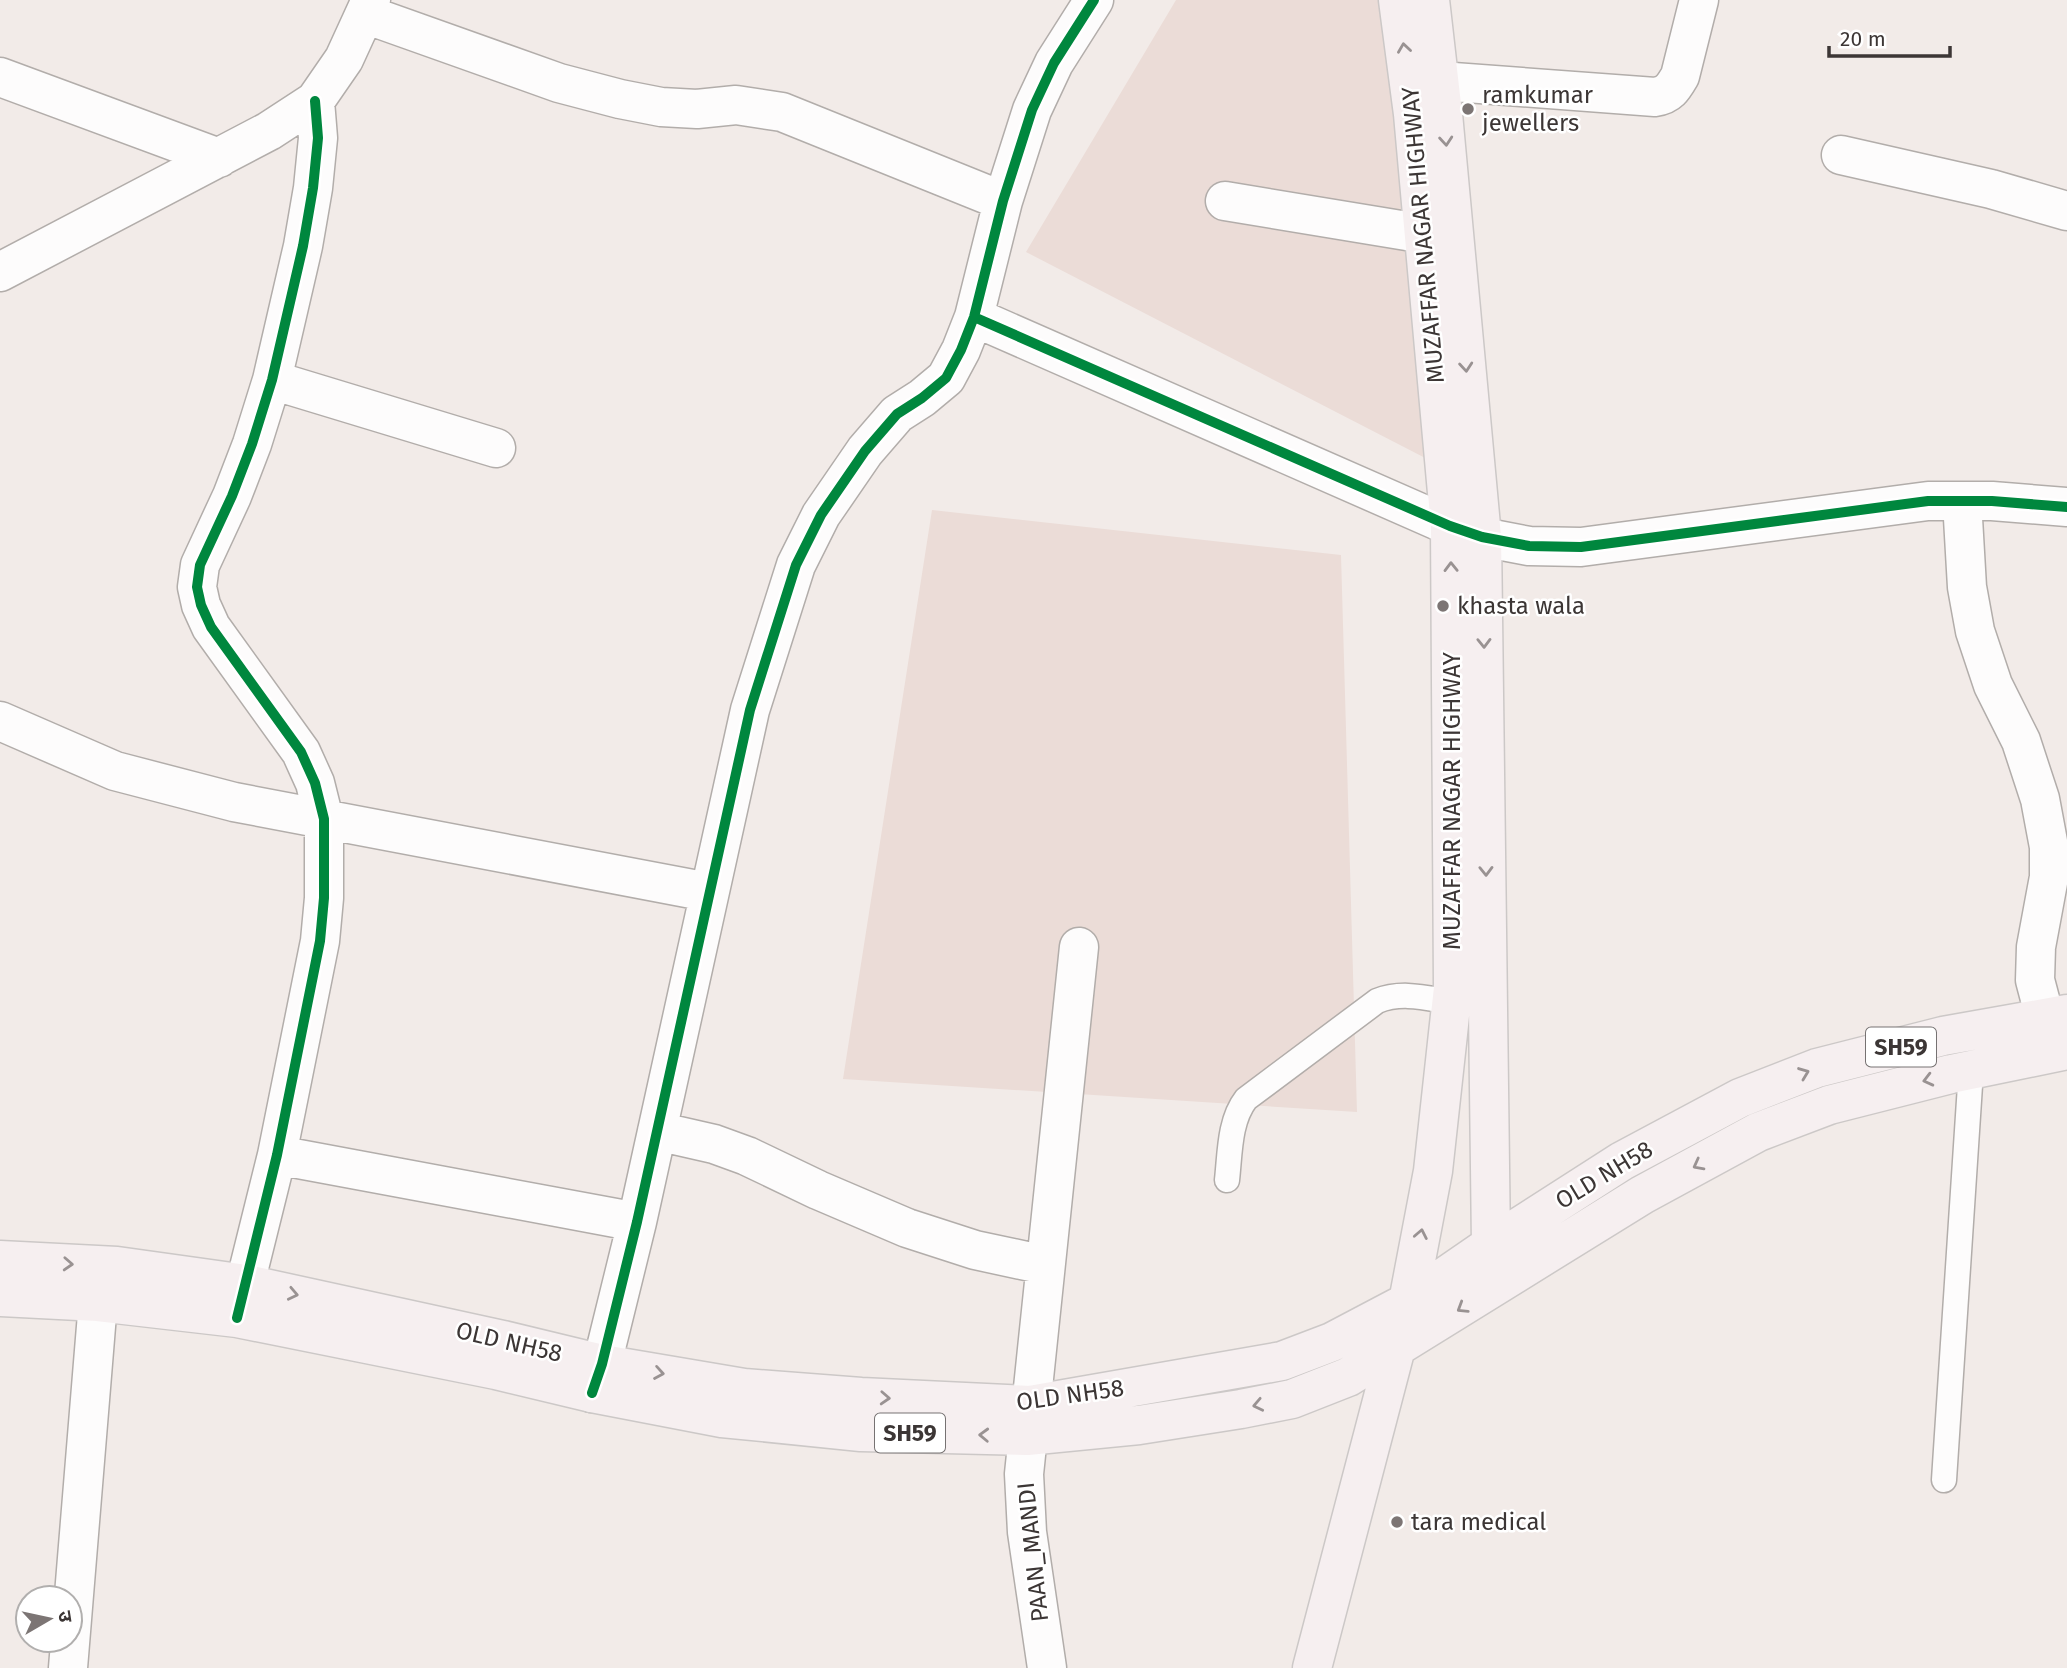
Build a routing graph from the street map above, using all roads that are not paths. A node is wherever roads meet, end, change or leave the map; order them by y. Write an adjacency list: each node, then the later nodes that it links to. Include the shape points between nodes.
1 (1094, 0): 11 (street, via 1054,63 1032,110)
2 (1398, 0): 14 (main road, MUZAFFAR NAGAR HIGHWAY, one-way to 2)
3 (1430, 0): 7 (main road, MUZAFFAR NAGAR HIGHWAY)
4 (1699, 0): 7 (street, via 1680,76 1666,95)
5 (368, 7): 8 (street, via 344,59); 11 (street, via 559,83 620,99 661,107 736,106 782,112)
6 (0, 77): 10 (street)
7 (1440, 81): 21 (main road, MUZAFFAR NAGAR HIGHWAY, one-way to 21)
8 (314, 101): 10 (street); 17 (street, via 318,138 313,188)
9 (1841, 155): 13 (street)
10 (219, 158): 15 (street)
11 (1003, 201): 16 (street)
12 (1225, 201): 14 (street)
13 (2067, 211)
14 (1425, 234): 21 (main road, MUZAFFAR NAGAR HIGHWAY)
15 (0, 272)
16 (974, 317): 21 (street); 24 (street, via 946,378 897,414 865,451 821,515 796,565 750,710)
17 (272, 380): 18 (street); 23 (street, via 232,496 200,565 197,586 211,627 301,752)
18 (496, 448)
19 (1962, 501): 20 (street); 21 (street, via 1928,501 1581,547 1530,546); 27 (street, via 1967,587 1975,631 1993,685 2021,741 2049,846 2035,980)
20 (2067, 507)
21 (1466, 531): 26 (main road, MUZAFFAR NAGAR HIGHWAY, one-way to 21); 34 (main road, MUZAFFAR NAGAR HIGHWAY, one-way to 34)
22 (0, 721): 23 (street, via 115,771 234,802)
23 (324, 819): 24 (street); 31 (street, via 320,941)
24 (708, 892): 30 (street)
25 (1079, 947): 36 (street, PAAN_MANDI)
26 (1452, 1002): 32 (lane, via 1405,995 1377,1001 1246,1099 1234,1122); 41 (main road, MUZAFFAR NAGAR HIGHWAY, one-way to 26, via 1433,1171)
27 (2056, 1016): 34 (main road, OLD NH58 / SH59, one-way to 27, via 1622,1161 1740,1098 1830,1065 1943,1036)
28 (2067, 1050): 29 (main road, OLD NH58 / SH59)
29 (1971, 1070): 37 (main road, OLD NH58 / SH59, one-way to 37, via 1829,1105 1758,1132 1642,1195); 45 (lane)
30 (657, 1131): 33 (street); 36 (street, via 747,1156 907,1228 975,1250)
31 (277, 1156): 33 (street); 40 (street)
32 (1227, 1181)
33 (637, 1222): 43 (street)
34 (1491, 1245): 37 (main road, MUZAFFAR NAGAR HIGHWAY); 41 (main road, OLD NH58 / SH59)
35 (0, 1260): 40 (main road, OLD NH58 / SH59, one-way to 40, via 117,1266)
36 (1045, 1265): 44 (street, PAAN_MANDI)
37 (1500, 1284): 42 (main road, OLD NH58 / SH59, one-way to 42)
38 (0, 1297): 39 (main road, OLD NH58 / SH59)
39 (98, 1301): 40 (main road, OLD NH58 / SH59); 46 (street)
40 (242, 1301): 43 (main road, OLD NH58 / SH59)
41 (1408, 1302): 42 (main road, MUZAFFAR NAGAR HIGHWAY); 44 (main road, OLD NH58 / SH59, via 1332,1342 1282,1361)
42 (1397, 1348): 44 (main road, OLD NH58 / SH59, one-way to 44, via 1348,1377 1292,1398 1241,1409 1139,1425); 48 (main road, MUZAFFAR NAGAR HIGHWAY)
43 (597, 1379): 44 (main road, OLD NH58 / SH59, via 861,1397)
44 (1028, 1421): 47 (street, PAAN_MANDI, via 1024,1474 1027,1532)
45 (1944, 1479)
46 (68, 1668)
47 (1047, 1668)
48 (1312, 1668)

